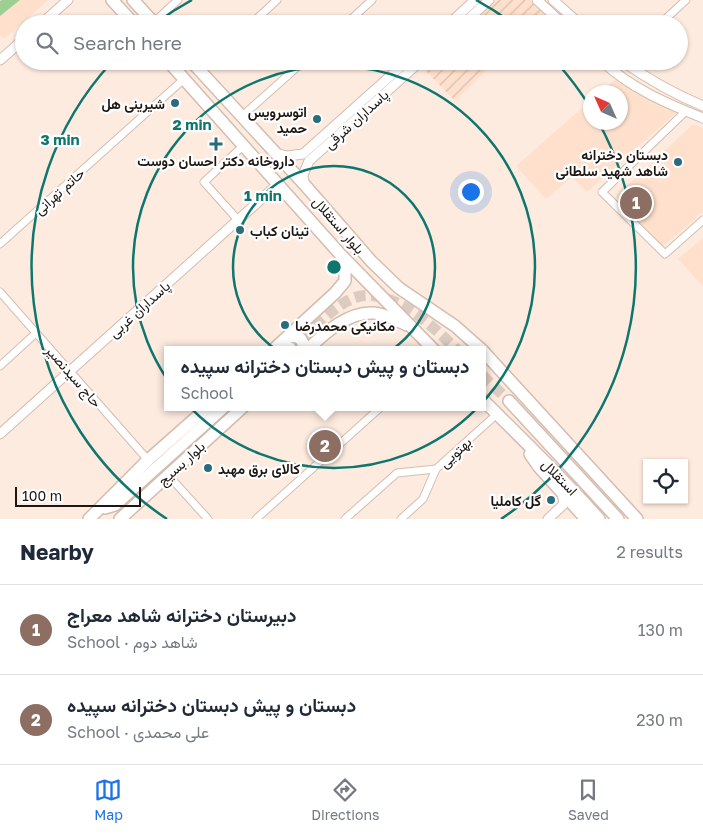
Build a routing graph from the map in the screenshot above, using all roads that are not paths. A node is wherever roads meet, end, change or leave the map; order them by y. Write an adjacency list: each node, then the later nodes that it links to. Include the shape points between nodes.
1 (68, 0): 12 (street)
2 (112, 0): 13 (main road)
3 (133, 0): 14 (main road)
4 (178, 0): 15 (street)
5 (277, 0): 16 (street)
6 (372, 0): 17 (street)
7 (475, 0): 18 (street)
8 (489, 0): 19 (street)
9 (538, 0): 20 (street)
10 (553, 0): 21 (street)
11 (686, 0): 22 (street)
12 (51, 15)
13 (126, 15)
14 (147, 15)
15 (162, 15)
16 (261, 15)
17 (356, 15)
18 (458, 15)
19 (472, 15)
20 (553, 15)
21 (570, 15)
22 (670, 15)
23 (15, 47): 24 (street)
24 (0, 60)
25 (176, 70): 32 (main road, بلوار استقلال)
26 (294, 70): 35 (street)
27 (397, 70): 39 (street, پاسداران شرقی)
28 (409, 70): 39 (street, پاسداران شرقی)
29 (612, 70): 34 (street, via 639,88)
30 (634, 70): 33 (street)
31 (199, 71): 35 (main road, بلوار استقلال)
32 (184, 79): 37 (main road, بلوار استقلال); 44 (street, حاتم تهرانی)
33 (703, 106)
34 (686, 111): 36 (street); 43 (street, via 602,192 665,254)
35 (241, 118): 38 (main road, بلوار استقلال)
36 (703, 118)
37 (244, 145): 40 (main road, بلوار استقلال); 42 (street, via 204,182)
38 (274, 153): 39 (street); 41 (main road, بلوار استقلال)
39 (306, 158): 41 (street)
40 (278, 184): 42 (street, پاسداران غربی); 45 (main road, بلوار استقلال)
41 (304, 184): 53 (main road, بلوار استقلال, via 371,262 399,288)
42 (238, 220): 56 (street, پاسداران غربی)
43 (703, 220)
44 (0, 244)
45 (340, 254): 47 (main road, بلوار استقلال); 49 (main road, via 345,266 345,281)
46 (0, 292): 48 (street, حاج سیدنصیر)
47 (411, 326): 51 (main road, via 374,313 359,315 342,321); 52 (main road, بلوار استقلال)
48 (36, 333): 55 (street); 56 (street, حاج سیدنصیر)
49 (288, 346): 50 (main road, via 290,336 300,338)
50 (303, 346)
51 (312, 346)
52 (430, 346)
53 (478, 346)
54 (486, 354): 66 (main road, بلوار استقلال)
55 (0, 366)
56 (70, 371): 64 (street, پاسداران غربی); 67 (street, حاج سیدنصیر)
57 (509, 401): 70 (main road, استقلال)
58 (486, 403): 63 (main road)
59 (203, 411): 67 (main road)
60 (220, 411): 73 (main road, via 115,505)
61 (239, 411): 69 (main road, بلوار بسیج)
62 (377, 411): 78 (street)
63 (497, 414): 65 (main road); 68 (street, بهتویی)
64 (0, 434)
65 (518, 436): 71 (main road); 83 (main road, استقلال, via 558,473)
66 (579, 454): 70 (main road); 72 (main road, بلوار استقلال)
67 (148, 460): 73 (main road)
68 (436, 469): 79 (street, via 397,473); 80 (street, بهتویی, via 423,498)
69 (168, 475): 76 (main road, بلوار بسیج); 77 (street)
70 (591, 489): 72 (main road); 84 (main road, استقلال)
71 (562, 493): 74 (street, via 564,504); 82 (main road)
72 (619, 499): 85 (main road, بلوار استقلال)
73 (99, 510): 75 (main road)
74 (550, 518): 81 (street, via 559,516)
75 (89, 519)
76 (120, 519)
77 (208, 519)
78 (256, 519)
79 (345, 519)
80 (401, 519)
81 (563, 519)
82 (586, 519)
83 (599, 519)
84 (618, 519)
85 (637, 519)

